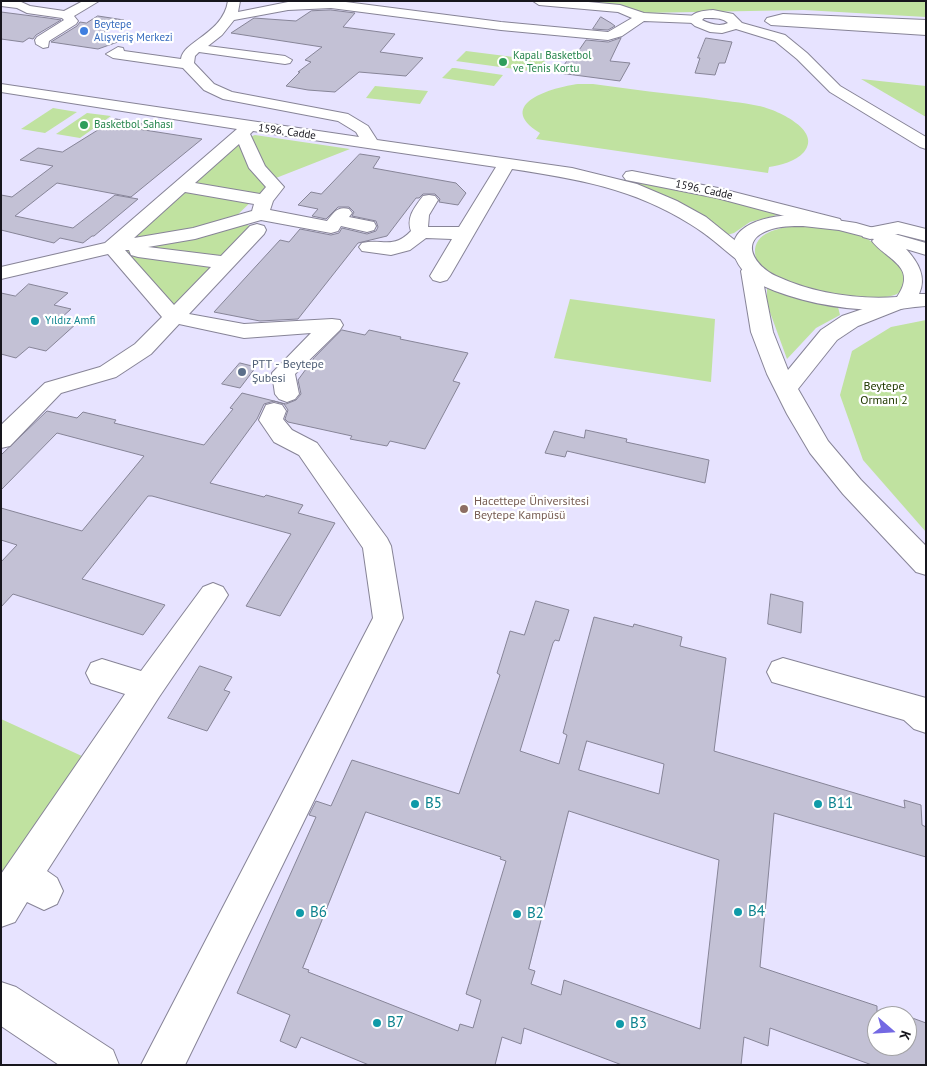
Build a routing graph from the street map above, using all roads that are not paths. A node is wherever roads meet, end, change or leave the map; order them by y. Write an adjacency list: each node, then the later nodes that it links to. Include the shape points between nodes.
1 (37, 1): 7 (street)
2 (93, 1): 8 (street)
3 (234, 1): 9 (street)
4 (539, 1): 11 (street, via 620,9)
5 (1, 2): 7 (street)
6 (698, 2): 12 (street); 13 (street)
7 (25, 7): 8 (street)
8 (66, 15): 20 (street, via 72,20 42,40)
9 (230, 17): 16 (street, via 288,6 332,4); 18 (street)
10 (523, 17): 16 (street)
11 (642, 17): 12 (street); 16 (street, via 622,32 608,36)
12 (696, 18): 13 (street, via 695,21 702,26 714,28 727,28)
13 (732, 21): 21 (street, via 780,38)
14 (771, 21): 15 (street, via 783,18); 17 (street); 21 (street, via 788,38)
15 (926, 24)
16 (514, 28)
17 (926, 30)
18 (200, 41): 19 (street); 23 (street); 24 (street, via 188,54)
19 (255, 43)
20 (43, 44)
21 (786, 44): 28 (street, via 835,89)
22 (118, 51): 24 (street, via 113,54)
23 (284, 60)
24 (187, 64): 27 (street, via 209,87 228,96 343,117 362,129)
25 (6, 96): 26 (street, 1596. Cadde, via 76,100 140,114)
26 (246, 130): 27 (street, 1596. Cadde); 31 (street); 33 (street, via 256,168 275,187)
27 (372, 144): 29 (street, 1596. Cadde)
28 (926, 144)
29 (507, 163): 30 (street, 1596. Cadde); 38 (street)
30 (572, 173): 34 (street, 1596. Cadde, via 647,179 718,193); 44 (street, 1596. Cadde, via 631,188 671,204 699,221)
31 (180, 186): 33 (street); 40 (street)
32 (429, 200): 37 (street, via 417,218)
33 (263, 217): 35 (street, via 331,227 340,217); 40 (street); 43 (street)
34 (833, 223): 36 (street, 1596. Cadde); 44 (street, 1596. Cadde, via 792,220 765,225 744,239)
35 (367, 226)
36 (880, 229): 39 (street, via 898,228); 42 (street, 1596. Cadde); 47 (street, 1596. Cadde, via 912,269 914,285 911,294)
37 (420, 232): 38 (street); 41 (street, via 413,241 400,248)
38 (465, 232): 46 (street)
39 (926, 235)
40 (112, 247): 43 (street); 45 (street); 48 (street)
41 (368, 247)
42 (926, 249)
43 (226, 263): 48 (street)
44 (747, 263): 47 (street, 1596. Cadde, via 782,287 822,297 863,303); 49 (street, via 758,301 762,332)
45 (1, 273)
46 (440, 276)
47 (915, 301): 49 (street, via 850,321 829,336)
48 (174, 317): 50 (street, via 143,349 108,372 53,388); 60 (street, via 244,331 332,325 283,373 280,402 270,420 283,436 308,449 377,546 388,618)
49 (786, 388): 51 (street, via 819,447 852,487)
50 (1, 440)
51 (926, 564)
52 (213, 595): 55 (street)
53 (783, 672): 56 (street, via 914,708)
54 (102, 673): 55 (street)
55 (148, 687): 57 (street, via 33,884)
56 (926, 718)
57 (1, 908)
58 (1, 1002): 59 (street)
59 (98, 1065)
60 (162, 1065)

